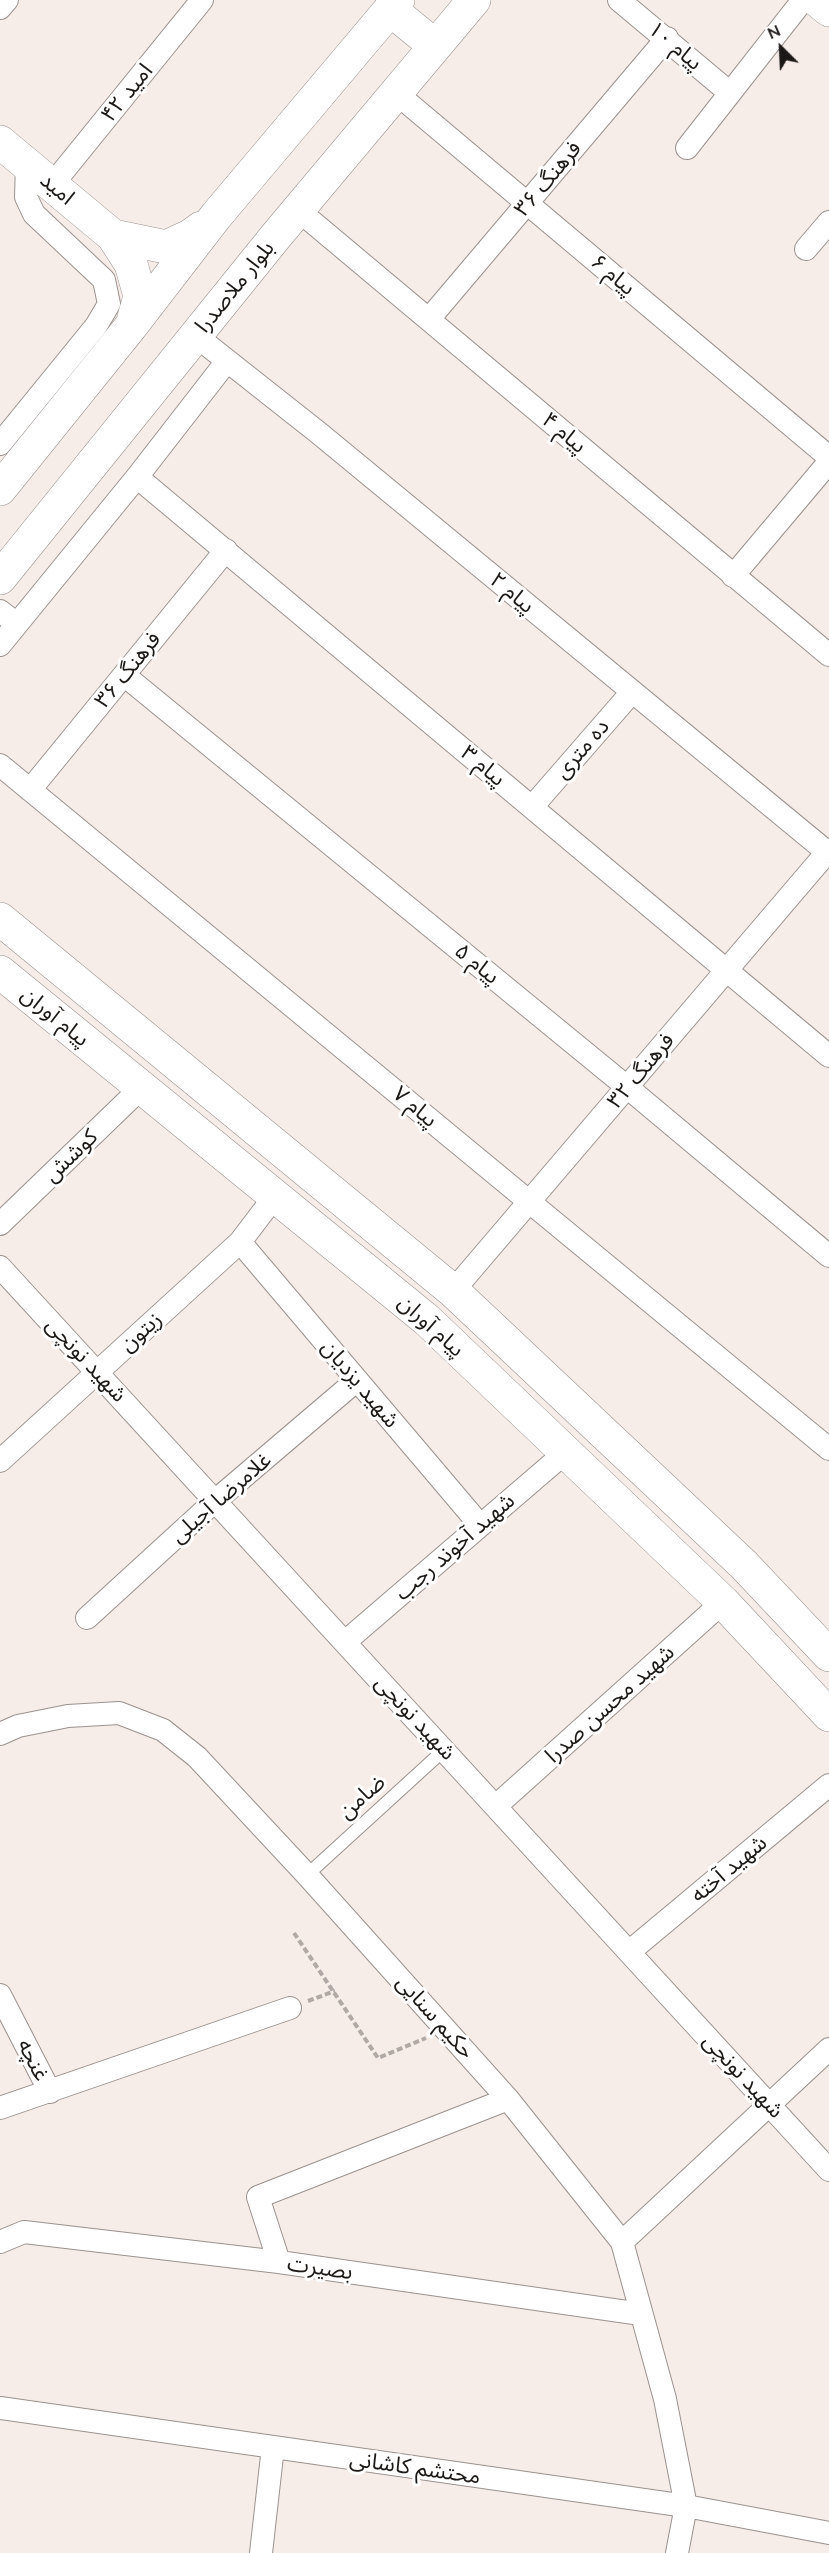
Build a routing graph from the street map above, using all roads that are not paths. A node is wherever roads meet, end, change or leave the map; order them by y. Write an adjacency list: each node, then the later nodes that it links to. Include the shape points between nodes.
1 (7, 0): 8 (street)
2 (202, 0): 17 (street, امید ۴۲)
3 (474, 0): 11 (main road, بلوار ملاصدرا)
4 (619, 0): 10 (street, پیام ۱۰)
5 (803, 0): 13 (street)
6 (817, 0): 9 (main road)
7 (394, 5): 11 (main road); 20 (main road)
8 (0, 8)
9 (829, 10)
10 (667, 38): 13 (street, پیام ۱۰); 18 (street, فرهنگ ۳۶)
11 (435, 46): 12 (main road, بلوار ملاصدرا)
12 (396, 93): 18 (street, پیام ۶); 19 (main road, بلوار ملاصدرا)
13 (730, 93): 15 (street)
14 (0, 142): 16 (main road, امید)
15 (687, 148)
16 (27, 164): 17 (main road, امید); 28 (street, via 26,197 34,214 104,280 110,304)
17 (52, 185): 22 (main road, امید)
18 (528, 203): 24 (street, فرهنگ ۳۶); 29 (street, پیام ۶)
19 (298, 210): 24 (street, پیام ۴); 26 (main road, بلوار ملاصدرا)
20 (216, 216): 22 (main road, امید, via 190,236 166,247); 25 (main road)
21 (829, 222): 23 (street)
22 (113, 236): 25 (main road, امید, via 131,264 140,296)
23 (806, 249)
24 (429, 319): 33 (street, پیام ۴)
25 (132, 325): 31 (main road)
26 (196, 336): 27 (street, پیام ۲); 34 (main road, بلوار ملاصدرا)
27 (227, 361): 30 (street); 39 (street, پیام ۲)
28 (0, 444)
29 (829, 460): 33 (street)
30 (137, 477): 32 (street, پیام ۳); 35 (street)
31 (0, 489)
32 (226, 550): 38 (street, فرهنگ ۳۶); 42 (street, پیام ۳)
33 (733, 576): 37 (street, پیام ۴)
34 (0, 578)
35 (8, 618): 36 (street)
36 (0, 645)
37 (829, 655)
38 (124, 675): 41 (street, فرهنگ ۳۶); 48 (street, پیام ۵)
39 (632, 692): 42 (street, ده متری); 43 (street, پیام ۲)
40 (0, 765): 41 (street, پیام ۷)
41 (30, 790): 51 (street, پیام ۷)
42 (532, 807): 45 (street, پیام ۳)
43 (828, 851): 45 (street, فرهنگ ۳۲)
44 (0, 919): 56 (main road, پیام آوران)
45 (727, 970): 47 (street, پیام ۳); 48 (street, فرهنگ ۳۲)
46 (4, 983): 49 (main road, پیام آوران)
47 (829, 1056)
48 (627, 1087): 51 (street, فرهنگ ۳۲); 54 (street, پیام ۵)
49 (141, 1088): 50 (main road, پیام آوران); 52 (street, کوشش)
50 (275, 1196): 53 (street, زیتون); 60 (main road, پیام آوران, via 427,1320)
51 (530, 1202): 56 (street, فرهنگ ۳۲); 59 (street, پیام ۷)
52 (0, 1224)
53 (240, 1242): 57 (street, زیتون); 58 (street, شهید یزدیان)
54 (829, 1256)
55 (0, 1267): 57 (street, شهید نونچی)
56 (453, 1291): 67 (main road, پیام آوران, via 744,1564)
57 (97, 1372): 61 (street, زیتون); 62 (street, شهید نونچی)
58 (357, 1380): 62 (street, غلامرضا آجیلی); 63 (street, شهید یزدیان)
59 (829, 1449)
60 (566, 1452): 63 (street, شهید آخوند رجب); 64 (main road, پیام آوران)
61 (0, 1461)
62 (215, 1501): 65 (street, غلامرضا آجیلی); 66 (street, شهید نونچی)
63 (480, 1525): 66 (street, شهید آخوند رجب)
64 (723, 1602): 68 (main road, پیام آوران); 73 (street, شهید محسن صدرا)
65 (87, 1618)
66 (345, 1642): 71 (street, شهید نونچی)
67 (824, 1650): 68 (main road)
68 (790, 1673): 69 (main road, پیام آوران)
69 (829, 1715)
70 (0, 1734): 74 (street, حکیم سنایی, via 18,1726 68,1716 119,1713 164,1730 197,1757)
71 (444, 1750): 73 (street, شهید نونچی); 74 (lane, ضامن)
72 (829, 1785): 75 (street, شهید آخته)
73 (496, 1806): 75 (street, شهید نونچی)
74 (307, 1875): 80 (street, حکیم سنایی)
75 (629, 1952): 81 (street, شهید نونچی)
76 (0, 1995): 79 (street, غنچه)
77 (290, 2008): 79 (street)
78 (829, 2049): 81 (street)
79 (50, 2092): 82 (street)
80 (508, 2099): 85 (street, حکیم سنایی); 86 (street, via 258,2197)
81 (768, 2103): 83 (street, شهید نونچی); 85 (street)
82 (0, 2108)
83 (829, 2170)
84 (0, 2242): 86 (street, بصیرت, via 24,2232)
85 (622, 2242): 87 (street, حکیم سنایی)
86 (279, 2262): 87 (street, بصیرت)
87 (641, 2314): 90 (street, حکیم سنایی)
88 (0, 2408): 89 (street, محتشم کاشانی)
89 (273, 2447): 90 (street, محتشم کاشانی); 92 (street)
90 (686, 2506): 91 (street, محتشم کاشانی); 93 (street)
91 (829, 2533)
92 (261, 2553)
93 (677, 2553)

